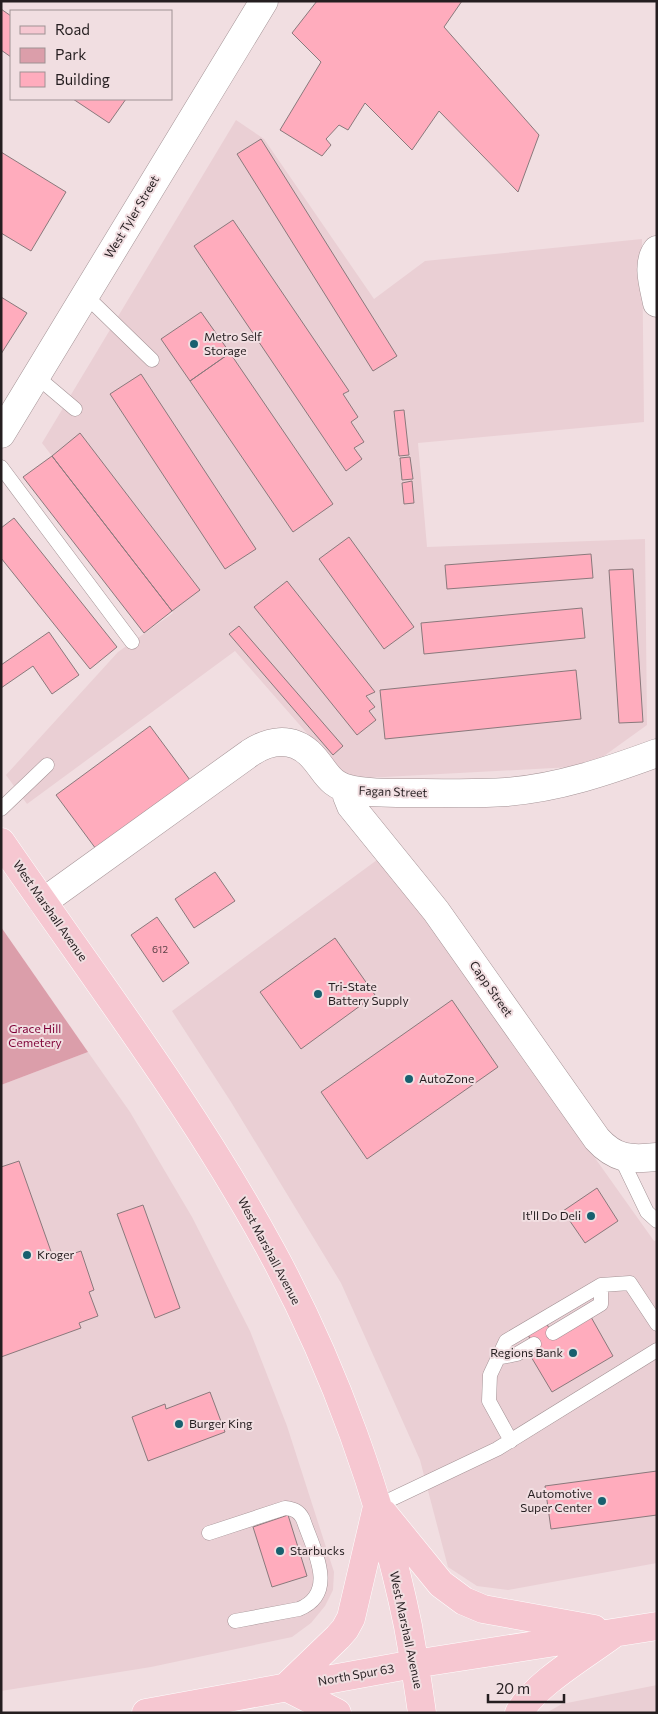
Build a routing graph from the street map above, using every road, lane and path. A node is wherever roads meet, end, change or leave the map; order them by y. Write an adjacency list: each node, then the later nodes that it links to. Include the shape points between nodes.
1 (264, 1): 3 (street, West Tyler Street)
2 (657, 250): 4 (street, via 652,264)
3 (85, 295): 5 (lane); 6 (street, West Tyler Street)
4 (657, 303)
5 (152, 360)
6 (36, 376): 7 (lane); 8 (street, West Tyler Street)
7 (75, 408)
8 (1, 434)
9 (1, 467): 10 (lane)
10 (132, 642)
11 (657, 753): 13 (street, Fagan Street, via 588,777 513,792 368,792)
12 (47, 765): 14 (lane)
13 (345, 788): 16 (street, Fagan Street, via 333,783 309,753 300,747 285,742 269,743 250,753); 17 (street, Capp Street, via 351,806 436,911 597,1139)
14 (1, 809)
15 (1, 842): 16 (main road, West Marshall Avenue)
16 (43, 902): 27 (main road, West Marshall Avenue, via 189,1113 259,1228 328,1370)
17 (620, 1156): 18 (street); 19 (lane, via 647,1212)
18 (657, 1157)
19 (657, 1220)
20 (601, 1284): 21 (lane, via 630,1283); 22 (lane, via 601,1304); 25 (lane, via 506,1341)
21 (657, 1324)
22 (553, 1333)
23 (534, 1344): 25 (lane, via 517,1354)
24 (657, 1350): 26 (lane)
25 (497, 1358): 26 (lane, via 490,1375 489,1400)
26 (511, 1441): 27 (lane)
27 (377, 1506): 31 (main road, via 441,1584 464,1601 484,1609); 32 (main road, West Marshall Avenue); 33 (main road, via 346,1629)
28 (209, 1534): 29 (lane, via 293,1508 303,1519 320,1570 320,1587 306,1606)
29 (235, 1621)
30 (657, 1626): 31 (main road, North Spur 63)
31 (615, 1633): 32 (main road, North Spur 63); 37 (main road, via 540,1687)
32 (414, 1664): 33 (main road, North Spur 63); 36 (main road, West Marshall Avenue)
33 (286, 1687): 34 (main road, North Spur 63); 35 (main road)
34 (146, 1713)
35 (337, 1713)
36 (422, 1713)
37 (519, 1713)

